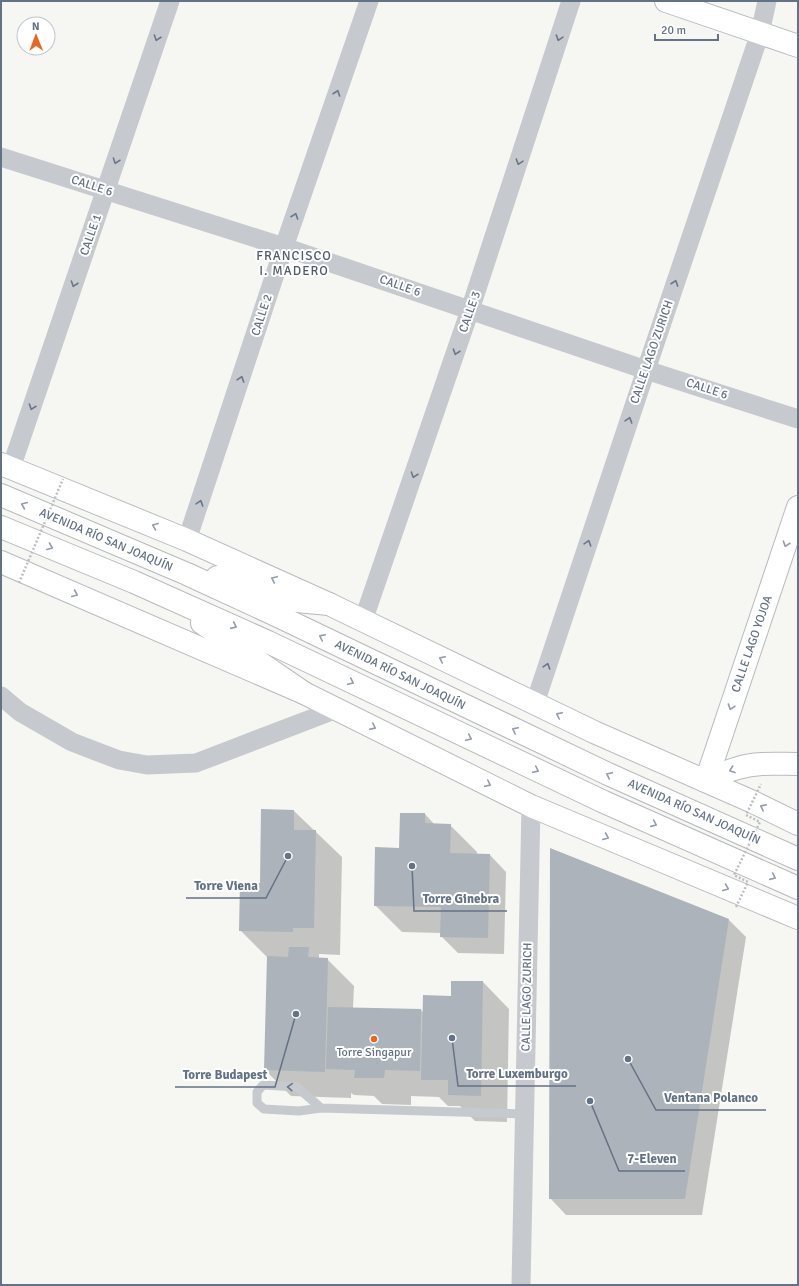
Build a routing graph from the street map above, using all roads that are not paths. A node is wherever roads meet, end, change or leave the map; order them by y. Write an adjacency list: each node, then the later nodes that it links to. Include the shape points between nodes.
1 (170, 1): 9 (street, CALLE 1, one-way to 9)
2 (369, 1): 10 (street, CALLE 2, one-way to 2)
3 (571, 1): 11 (street, CALLE 3, one-way to 11)
4 (666, 1): 6 (main road)
5 (767, 1): 6 (street, CALLE LAGO ZURICH)
6 (760, 33): 7 (main road); 12 (street, CALLE LAGO ZURICH, one-way to 6)
7 (798, 46)
8 (1, 157): 9 (street, CALLE 6)
9 (106, 191): 10 (street, CALLE 6); 14 (street, CALLE 1, one-way to 14)
10 (284, 247): 11 (street, CALLE 6); 18 (street, CALLE 2, one-way to 10)
11 (470, 310): 12 (street, CALLE 6); 23 (street, CALLE 3, one-way to 23)
12 (646, 370): 13 (street, CALLE 6); 26 (street, CALLE LAGO ZURICH, one-way to 12)
13 (798, 419)
14 (6, 466): 18 (main road, one-way to 14)
15 (1, 495): 20 (main road, AVENIDA RÍO SAN JOAQUÍN, one-way to 15)
16 (798, 506): 29 (main road, CALLE LAGO YOJOA, one-way to 29)
17 (1, 527): 21 (main road, one-way to 21)
18 (187, 540): 22 (main road, one-way to 18)
19 (1, 562): 24 (main road, one-way to 24)
20 (187, 574): 22 (main road, via 230,578 286,600); 32 (main road, AVENIDA RÍO SAN JOAQUÍN, one-way to 20, via 608,774)
21 (134, 582): 24 (main road, via 196,620); 33 (main road, one-way to 33, via 268,642 604,802)
22 (329, 604): 23 (main road)
23 (364, 621): 26 (main road, one-way to 23)
24 (304, 693): 27 (main road)
25 (1, 696): 27 (street, via 20,712 72,742 119,760 147,765 196,763)
26 (535, 703): 29 (main road, one-way to 26)
27 (337, 709): 30 (main road, one-way to 30)
28 (798, 764): 29 (main road, one-way to 29, via 746,766)
29 (706, 781): 31 (main road, one-way to 29)
30 (531, 806): 34 (main road, one-way to 34); 36 (street, CALLE LAGO ZURICH)
31 (798, 824)
32 (798, 859)
33 (798, 888)
34 (798, 918)
35 (321, 1108): 35 (lane, one-way to 35, via 297,1087 263,1085 257,1092 257,1103 264,1109 300,1111); 36 (lane)
36 (524, 1114): 37 (street, CALLE LAGO ZURICH)
37 (521, 1285)

